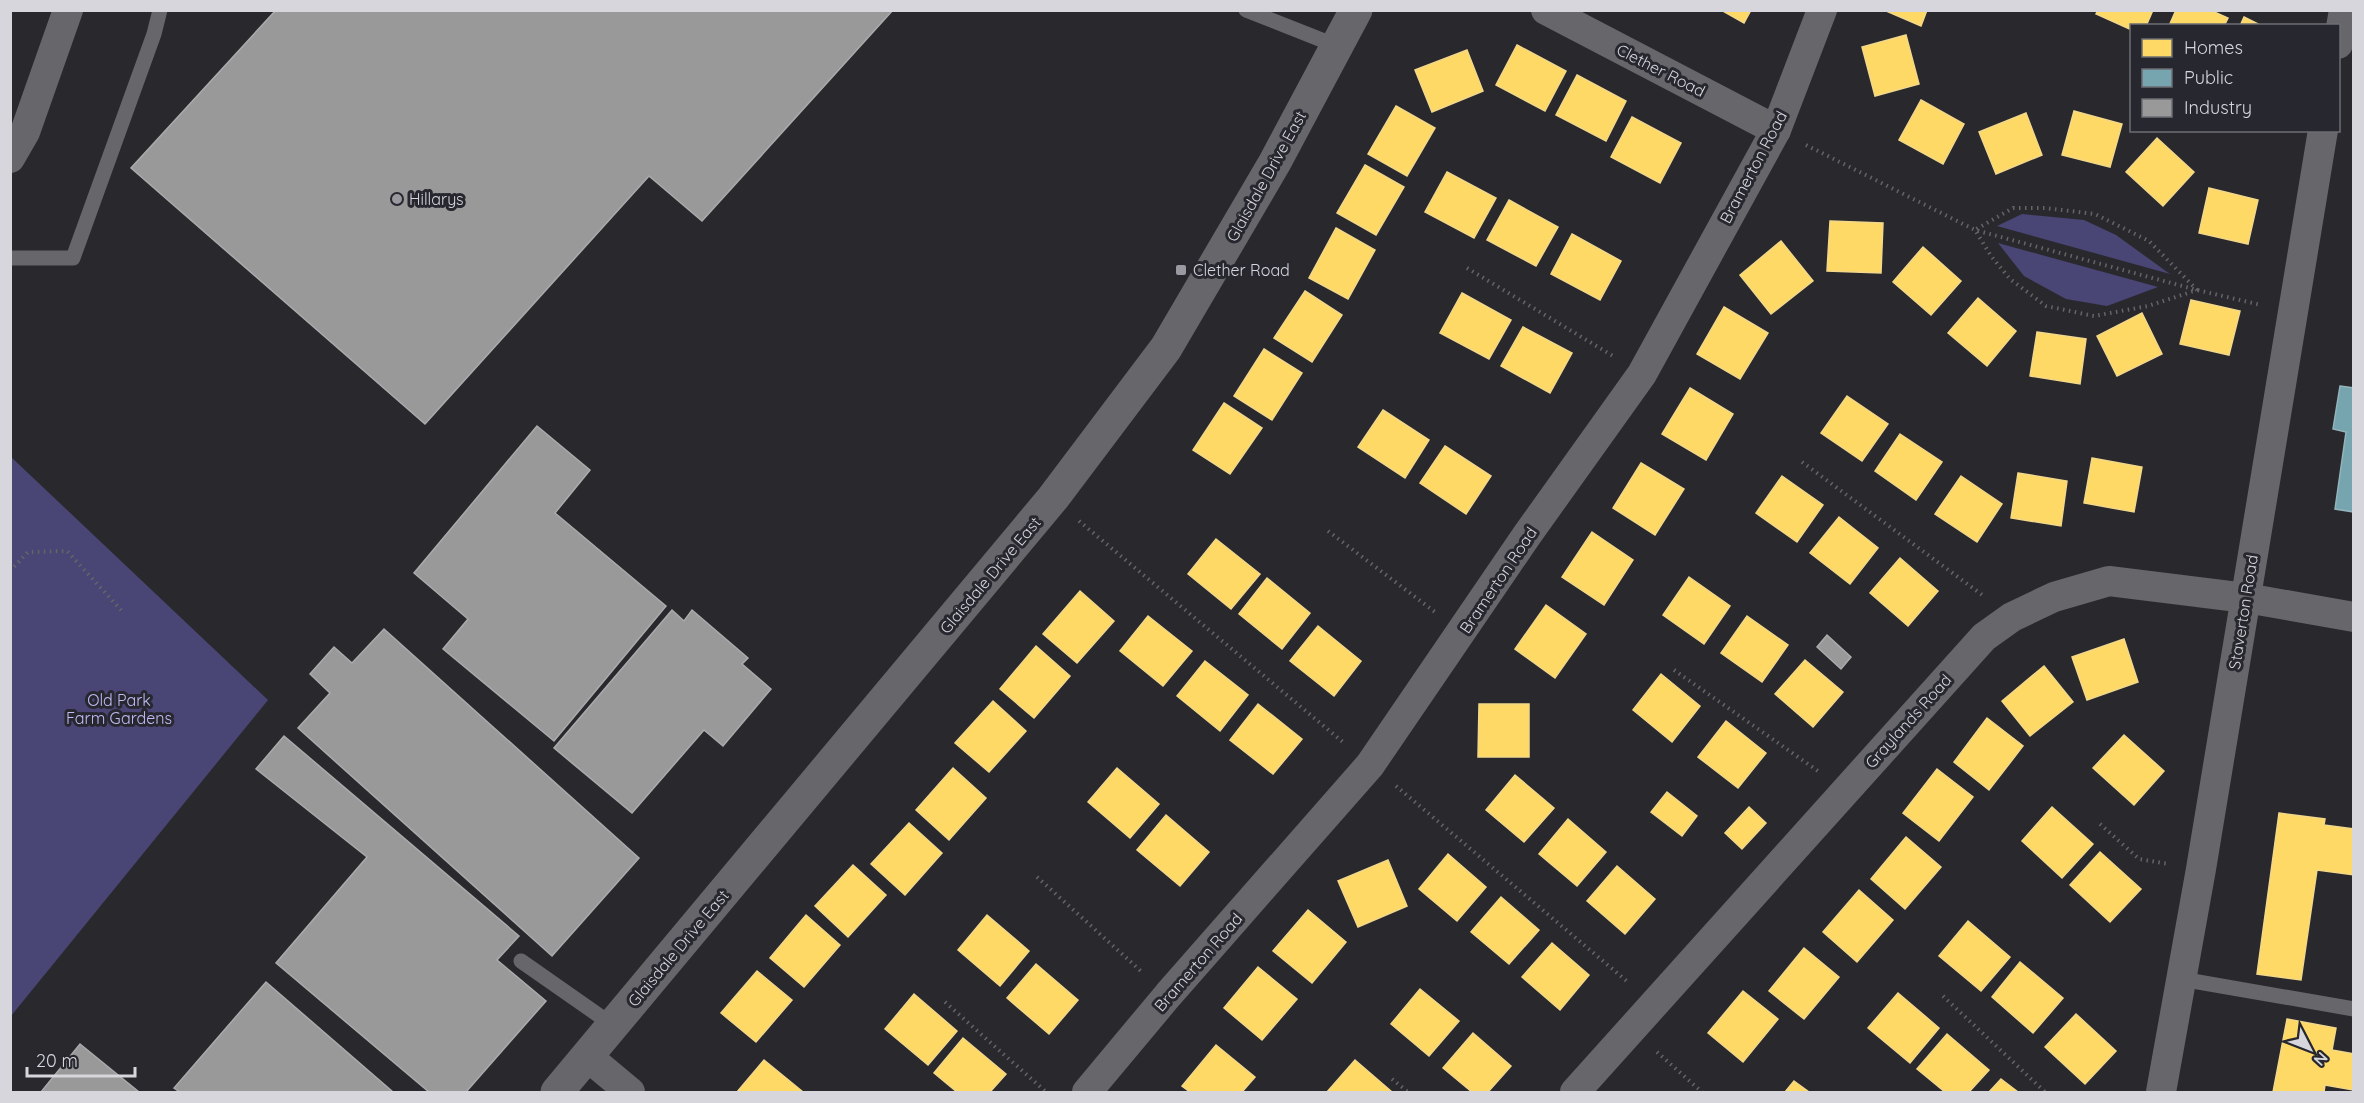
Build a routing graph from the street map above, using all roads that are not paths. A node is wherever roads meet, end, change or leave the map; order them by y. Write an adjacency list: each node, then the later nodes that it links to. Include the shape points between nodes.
1 (68, 10): 12 (street, via 25,132)
2 (160, 10): 13 (lane, via 74,258)
3 (1246, 10): 9 (lane)
4 (1356, 10): 9 (street, Glaisdale Drive East)
5 (1546, 10): 10 (street, Clether Road)
6 (1822, 10): 10 (street, Bramerton Road)
7 (2344, 10): 8 (street)
8 (2340, 33)
9 (1337, 46): 19 (street, Glaisdale Drive East, via 1275,162 1166,348 1053,498)
10 (1776, 130): 23 (street, Bramerton Road, via 1642,374 1370,765)
11 (2324, 132): 14 (street, Staverton Road)
12 (10, 158)
13 (10, 258)
14 (2246, 598): 15 (street, Graylands Road); 17 (street, Staverton Road); 24 (street, Graylands Road, via 2109,581 2054,597 2012,617 1984,637)
15 (2354, 617)
16 (521, 961): 19 (lane)
17 (2181, 979): 18 (lane); 25 (street, Staverton Road)
18 (2354, 1009)
19 (614, 1026): 20 (street, Glaisdale Drive East)
20 (588, 1057): 21 (street, Glaisdale Drive East); 22 (street)
21 (557, 1092)
22 (630, 1092)
23 (1087, 1092)
24 (1575, 1092)
25 (2161, 1092)

